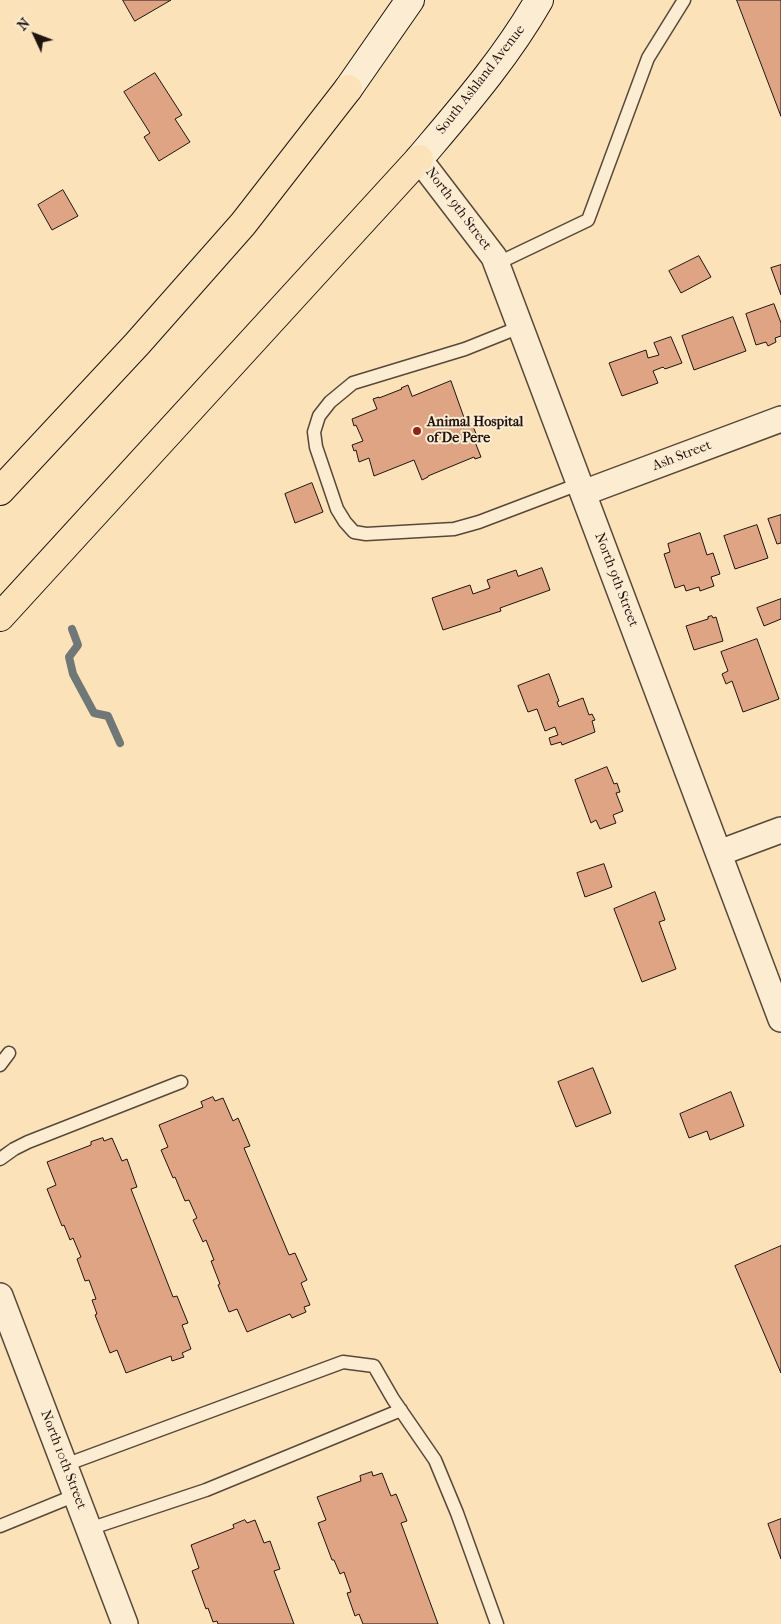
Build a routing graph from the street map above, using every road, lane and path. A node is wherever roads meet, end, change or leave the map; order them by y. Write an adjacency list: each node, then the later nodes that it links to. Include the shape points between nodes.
1 (410, 0): 4 (main road)
2 (539, 0): 5 (main road, South Ashland Avenue, via 477,90)
3 (684, 0): 6 (lane, via 648,58 588,220)
4 (348, 89): 10 (highway, via 243,224)
5 (419, 159): 6 (street, North 9th Street, via 494,257); 11 (highway)
6 (496, 264): 7 (street, North 9th Street)
7 (520, 327): 9 (street, North 9th Street); 9 (lane, via 465,349 353,384 330,402 319,416 314,432 316,448 337,509 354,532 454,529)
8 (781, 419): 9 (street, Ash Street)
9 (581, 489): 13 (street, North 9th Street)
10 (0, 491)
11 (0, 617)
12 (781, 830): 13 (street)
13 (719, 853): 14 (street, North 9th Street)
14 (781, 1019)
15 (9, 1053): 16 (lane)
16 (0, 1065)
17 (181, 1082): 18 (lane, via 28,1142)
18 (0, 1158)
19 (0, 1296): 21 (street, North 10th Street)
20 (401, 1410): 21 (lane, via 374,1366 343,1362); 24 (lane, via 206,1490); 26 (lane, via 435,1460)
21 (65, 1465): 22 (street, North 10th Street)
22 (76, 1495): 23 (lane); 24 (street, North 10th Street)
23 (0, 1526)
24 (89, 1529): 25 (street, North 10th Street)
25 (125, 1624)
26 (497, 1624)

